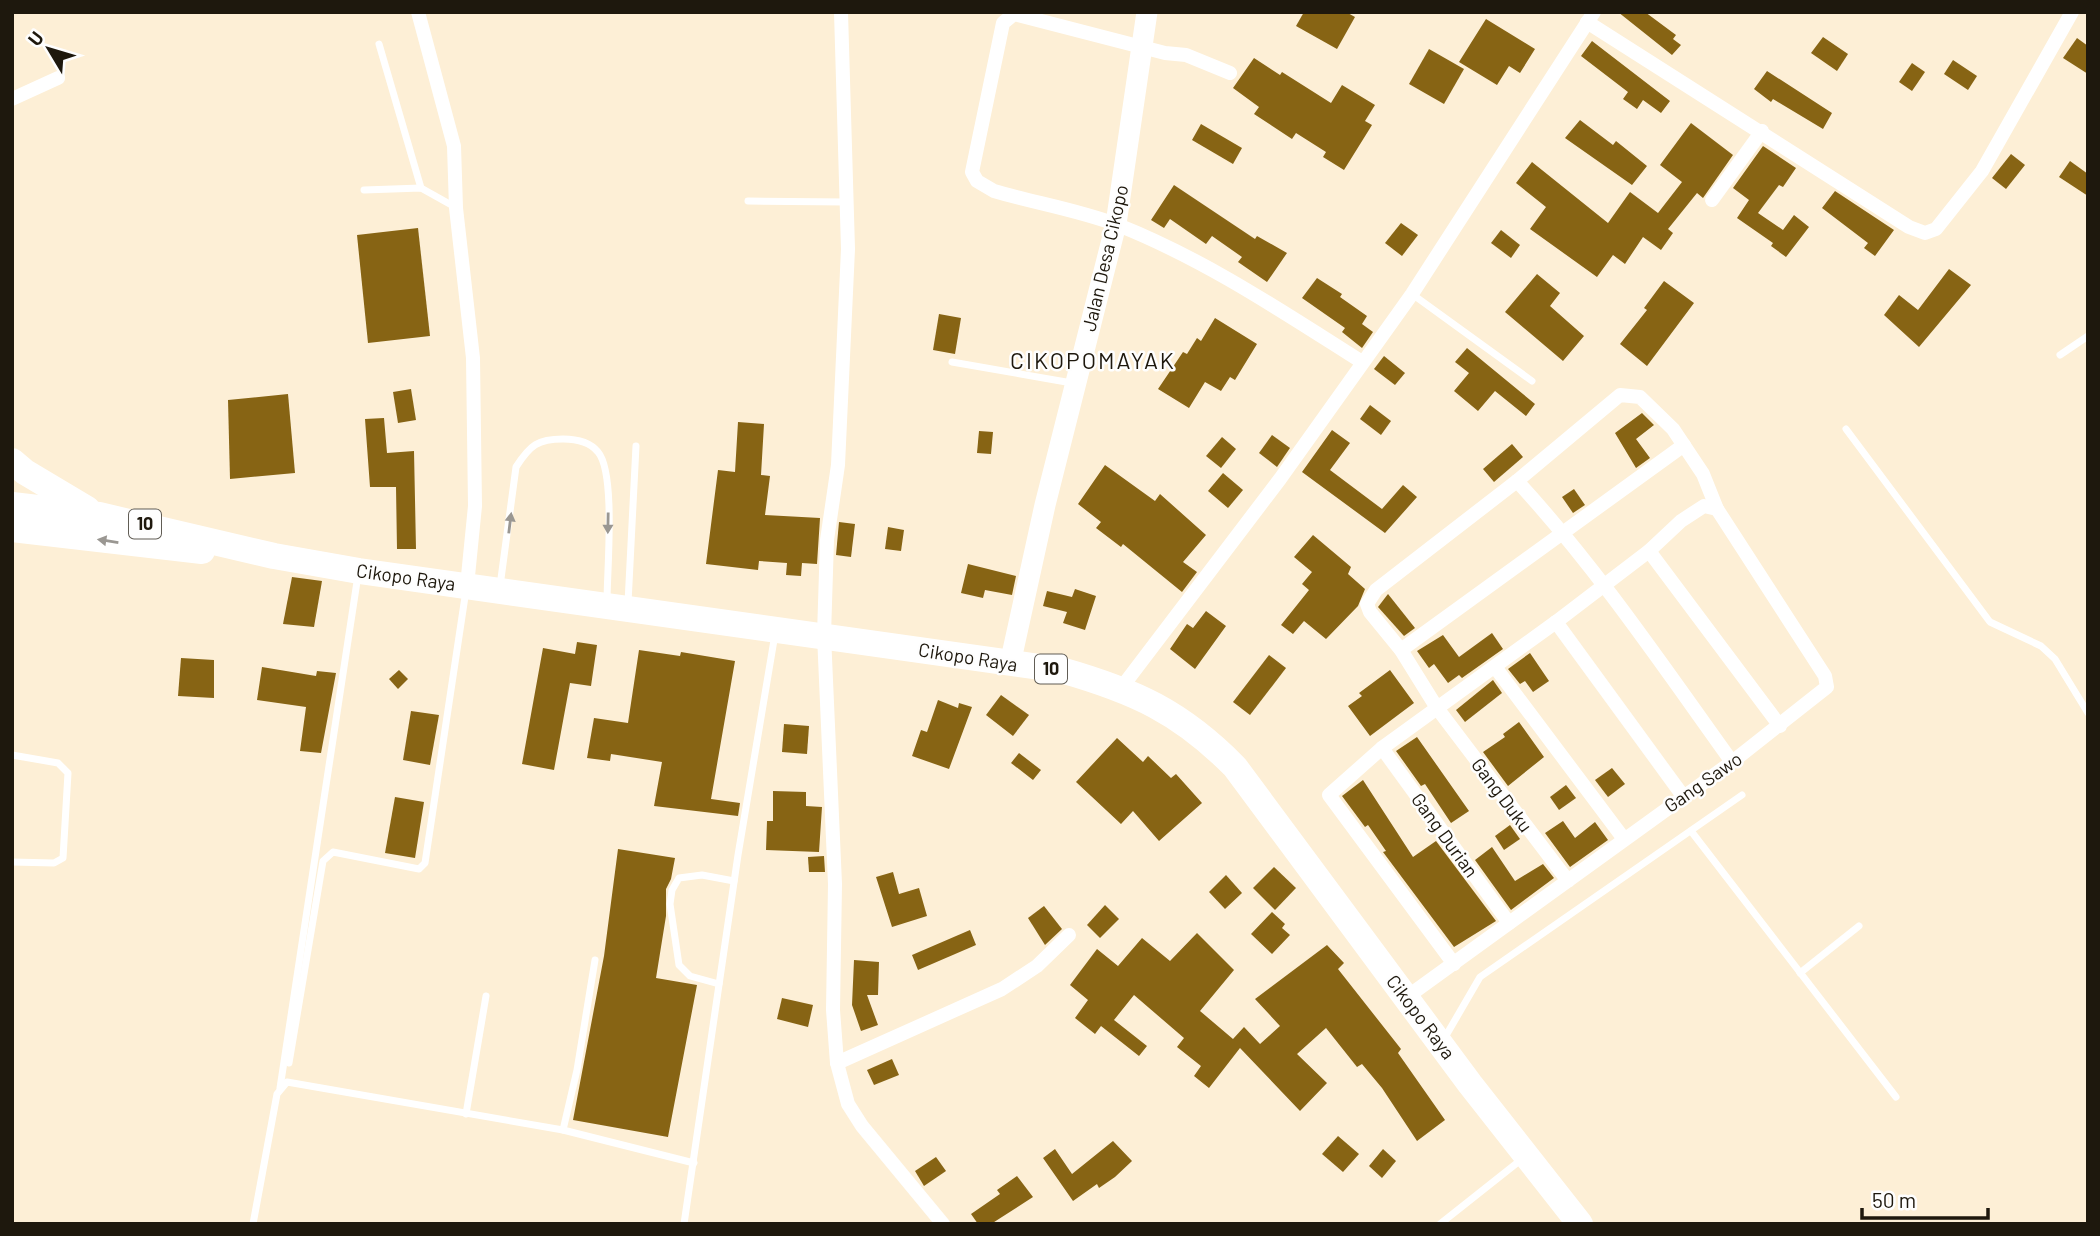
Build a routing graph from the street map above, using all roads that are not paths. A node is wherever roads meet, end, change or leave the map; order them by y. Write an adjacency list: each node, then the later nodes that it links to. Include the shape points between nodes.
1 (418, 12): 17 (street, via 454,146)
2 (841, 12): 16 (street)
3 (1147, 12): 7 (main road, Jalan Desa Cikopo)
4 (2072, 12): 11 (street, via 1982,171 1930,233 1909,226)
5 (1590, 17): 11 (street); 19 (street)
6 (379, 44): 12 (lane)
7 (1141, 47): 8 (street, via 1186,55); 18 (main road, Jalan Desa Cikopo); 18 (street, via 1020,13 1008,16 972,165 977,181 994,191)
8 (1230, 73)
9 (58, 78): 10 (street)
10 (12, 99)
11 (1762, 131): 14 (street)
12 (421, 188): 13 (lane); 17 (lane)
13 (363, 190)
14 (1712, 200)
15 (748, 201): 16 (lane)
16 (847, 202): 44 (street, via 838,465 827,540)
17 (456, 208): 39 (street, via 473,358 475,506)
18 (1116, 224): 23 (street, via 1229,278); 25 (main road, Jalan Desa Cikopo)
19 (1412, 294): 23 (street); 24 (lane)
20 (2088, 336): 21 (lane)
21 (2060, 355)
22 (952, 362): 25 (lane)
23 (1362, 362): 48 (street)
24 (1532, 381)
25 (1075, 384): 46 (main road, Jalan Desa Cikopo)
26 (1846, 429): 50 (lane, via 1990,622 2040,646 2055,659)
27 (1685, 445): 30 (street, Gang Sawo, via 1640,397 1620,395); 31 (street, Gang Sawo); 34 (street)
28 (636, 446): 41 (lane)
29 (12, 461): 33 (highway)
30 (1517, 481): 34 (street); 45 (street, Gang Duku, via 1370,597 1370,612)
31 (1717, 509): 35 (street, via 1709,505 1697,509); 51 (street, Gang Sawo, via 1826,679 1825,691)
32 (14, 514): 33 (highway, Cikopo Raya / 10); 36 (highway, Cikopo Raya / 10, one-way to 32, via 150,547)
33 (99, 515): 36 (highway, Cikopo Raya / 10)
34 (1565, 533): 38 (street); 45 (street)
35 (1648, 551): 38 (street); 51 (street)
36 (274, 556): 37 (highway, Cikopo Raya / 10)
37 (359, 571): 39 (highway, Cikopo Raya / 10); 74 (lane)
38 (1604, 584): 42 (street); 54 (street)
39 (467, 586): 40 (highway, Cikopo Raya / 10); 72 (lane, via 425,863 419,869 333,852 323,861)
40 (499, 590): 41 (highway, Cikopo Raya / 10); 41 (lane, one-way to 41, via 516,467 542,440 583,441 599,452 604,469)
41 (617, 607): 43 (highway, Cikopo Raya / 10)
42 (1556, 622): 47 (street); 56 (street)
43 (776, 630): 44 (highway, Cikopo Raya / 10); 60 (lane)
44 (824, 635): 46 (highway, Cikopo Raya / 10); 73 (street, via 835,884)
45 (1401, 650): 49 (street, Gang Duku)
46 (1010, 664): 48 (highway, Cikopo Raya / 10, via 1061,670)
47 (1495, 667): 49 (street); 58 (street)
48 (1122, 687): 70 (highway, Cikopo Raya / 10, via 1177,718 1235,767)
49 (1437, 708): 52 (street); 61 (street, Gang Duku)
50 (2088, 713)
51 (1780, 726): 54 (street, Gang Sawo)
52 (1382, 748): 62 (street, Gang Durian); 66 (street, via 1329,799)
53 (12, 755): 59 (lane, via 58,763 68,773 63,858 54,863)
54 (1732, 762): 56 (street, Gang Sawo)
55 (1742, 795): 57 (lane)
56 (1683, 796): 58 (street, Gang Sawo)
57 (1691, 831): 67 (lane); 71 (lane, via 1480,977)
58 (1624, 839): 61 (street, Gang Sawo)
59 (12, 862)
60 (734, 881): 68 (lane); 68 (lane, via 689,875 676,881 670,904 679,965 690,976)
61 (1568, 881): 62 (street, Gang Sawo)
62 (1509, 923): 66 (street, Gang Sawo)
63 (1859, 926): 67 (lane)
64 (1069, 935): 73 (street, via 1038,966 1002,989)
65 (595, 960): 77 (lane)
66 (1454, 964): 70 (street, Gang Sawo)
67 (1800, 972): 75 (lane)
68 (719, 984): 79 (lane)
69 (486, 996): 76 (lane)
70 (1407, 998): 71 (highway, Cikopo Raya / 10)
71 (1441, 1042): 78 (highway, Cikopo Raya / 10)
72 (289, 1063)
73 (836, 1063): 82 (street, via 848,1104 862,1126)
74 (280, 1088): 76 (lane, via 292,1082); 80 (lane)
75 (1896, 1097)
76 (466, 1114): 77 (lane)
77 (563, 1130): 79 (lane)
78 (1528, 1155): 83 (lane); 84 (highway, Cikopo Raya / 10)
79 (694, 1163): 81 (lane)
80 (253, 1224)
81 (684, 1224)
82 (943, 1224)
83 (1440, 1224)
84 (1580, 1224)

